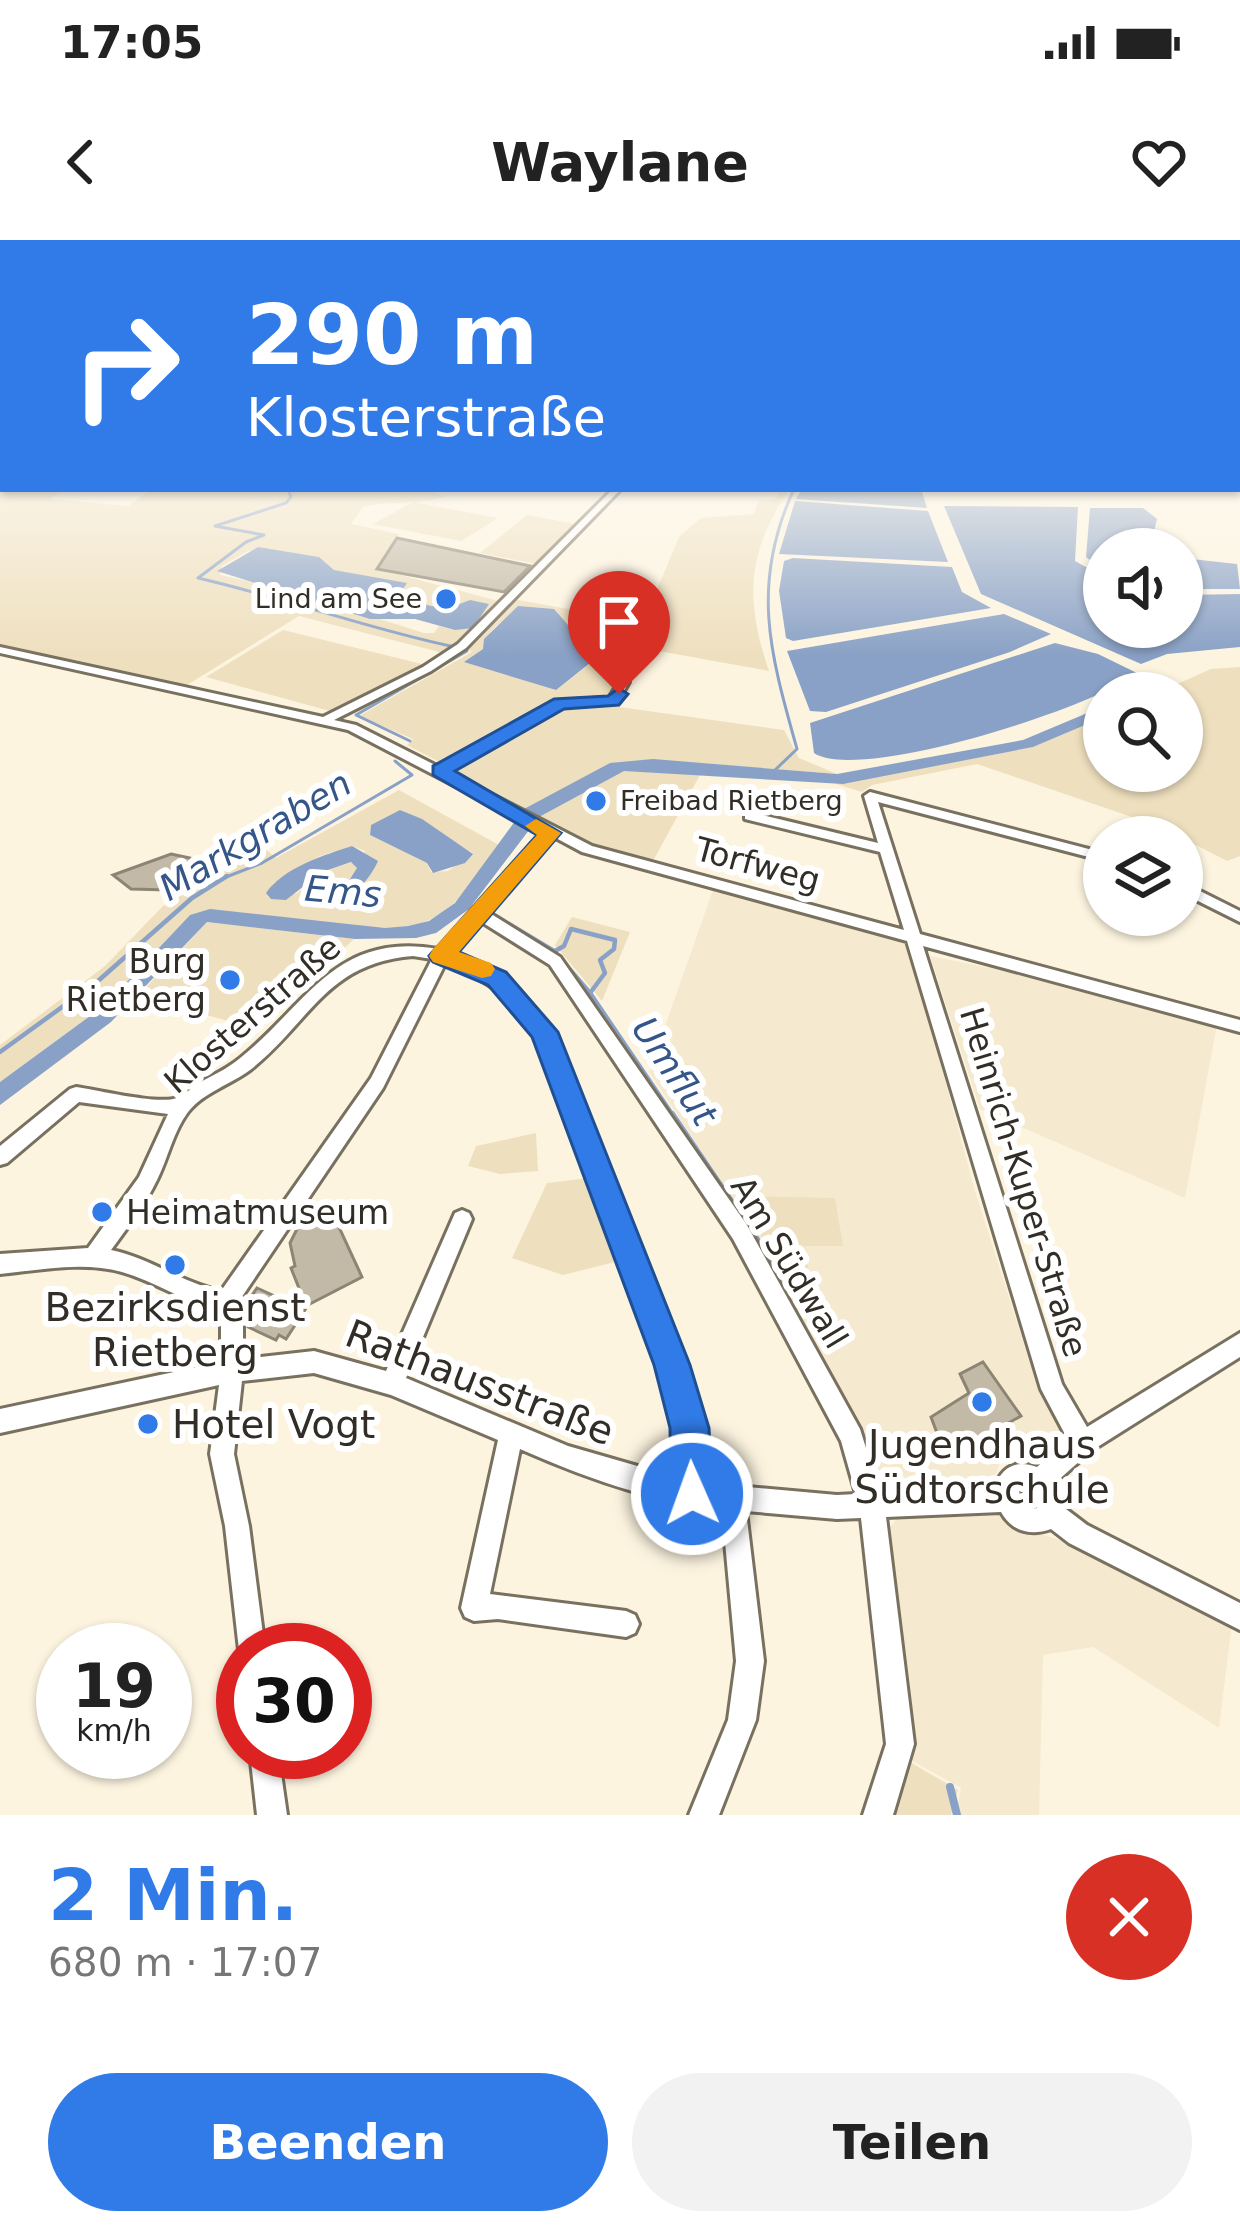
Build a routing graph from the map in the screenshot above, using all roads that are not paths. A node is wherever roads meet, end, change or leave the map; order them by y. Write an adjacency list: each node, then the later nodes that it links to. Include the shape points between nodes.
1 (596, 510): 4 (street, via 462,646)
2 (0, 650): 4 (street, Torfweg)
3 (624, 682): 5 (street, via 613,701 560,703)
4 (327, 719): 5 (street, Torfweg)
5 (440, 771): 7 (street, Torfweg)
6 (750, 816): 8 (street)
7 (545, 833): 11 (street); 13 (street, Torfweg)
8 (886, 849): 9 (street, Heinrich-Kuper-Straße, via 872,794); 13 (street, Heinrich-Kuper-Straße)
9 (1083, 852)
10 (1203, 898): 12 (street)
11 (478, 913): 14 (street); 32 (street, Am Südwall, via 555,961 733,1222 852,1437)
12 (1240, 917)
13 (914, 936): 15 (street, Torfweg); 27 (street, Heinrich-Kuper-Straße, via 1052,1388)
14 (442, 956): 16 (street, Klosterstraße, via 418,948 369,953 242,1068); 21 (street, via 377,1084); 29 (street, Klosterstraße, via 497,979 544,1032 672,1365 689,1428)
15 (1240, 1026)
16 (183, 1105): 17 (street, via 76,1094); 19 (street, Klosterstraße, via 144,1186)
17 (0, 1157)
18 (462, 1219): 24 (street)
19 (93, 1258): 20 (street); 21 (street)
20 (0, 1264)
21 (226, 1302): 23 (street)
22 (1240, 1344): 27 (street)
23 (232, 1371): 24 (street, Rathausstraße, via 314,1362); 25 (street, Rathausstraße); 35 (street, via 222,1454)
24 (392, 1384): 26 (street, Rathausstraße)
25 (0, 1421)
26 (512, 1435): 29 (street, Rathausstraße, via 630,1480); 36 (street, via 474,1608)
27 (1083, 1443): 28 (street)
28 (1039, 1481): 31 (street, via 1010,1478); 33 (street)
29 (692, 1494): 30 (street, Rathausstraße)
30 (733, 1500): 32 (street, Rathausstraße); 39 (street, via 750,1661 742,1720)
31 (1007, 1500): 32 (street, Rathausstraße); 33 (street, via 1029,1522)
32 (872, 1506): 40 (street, Am Südwall, via 900,1744)
33 (1050, 1513): 34 (street)
34 (1240, 1617)
35 (249, 1623)
36 (626, 1624)
37 (267, 1779): 38 (street)
38 (272, 1815)
39 (704, 1815)
40 (878, 1815)

